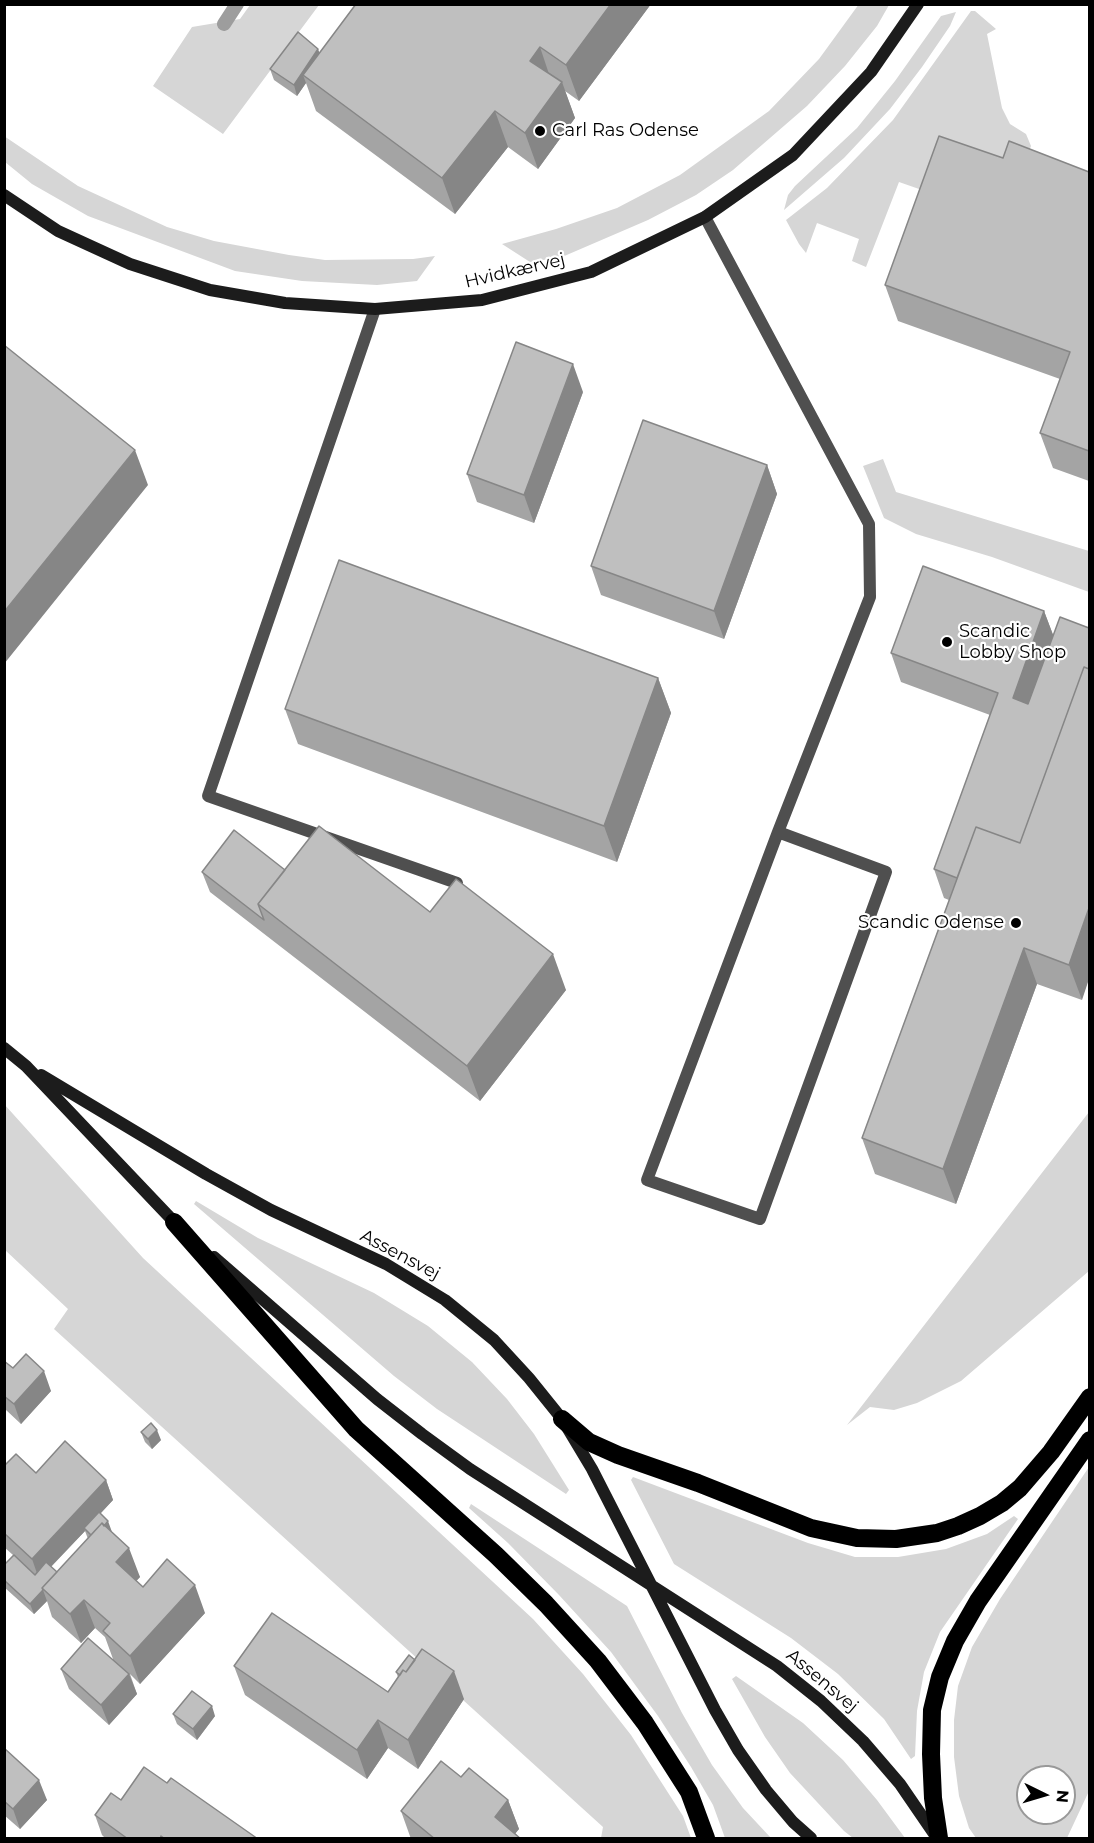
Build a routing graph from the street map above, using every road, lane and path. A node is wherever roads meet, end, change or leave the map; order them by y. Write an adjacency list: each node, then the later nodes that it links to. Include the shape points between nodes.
1 (918, 4): 3 (main road, Hvidkærvej, via 871,72 793,155)
2 (4, 195): 4 (main road, Hvidkærvej, via 58,231 120,260 210,290 285,303)
3 (705, 217): 4 (main road, Hvidkærvej, via 591,272 482,300); 5 (lane, via 870,524 870,597)
4 (375, 309): 6 (lane, via 208,796)
5 (778, 832): 5 (lane, via 647,1180 760,1219 886,872)
6 (457, 883)
7 (4, 1048): 8 (main road, Assensvej)
8 (26, 1066): 9 (main road, Assensvej); 11 (main road, Assensvej, via 234,1190 386,1264 444,1300 494,1340)
9 (174, 1222): 13 (main road, Assensvej, via 422,1434); 14 (highway, via 356,1430 496,1555 598,1661 689,1792)
10 (1089, 1397): 11 (highway, via 1051,1452 1002,1503 958,1527 896,1539 857,1538 811,1528 618,1455 589,1442)
11 (562, 1419): 13 (main road, Assensvej)
12 (1089, 1440): 16 (highway, via 978,1601 940,1677 932,1710 931,1754)
13 (651, 1586): 15 (main road, Assensvej, via 738,1750 766,1790); 16 (main road, Assensvej, via 777,1666 821,1701 900,1784)
14 (706, 1839)
15 (811, 1839)
16 (938, 1839)

